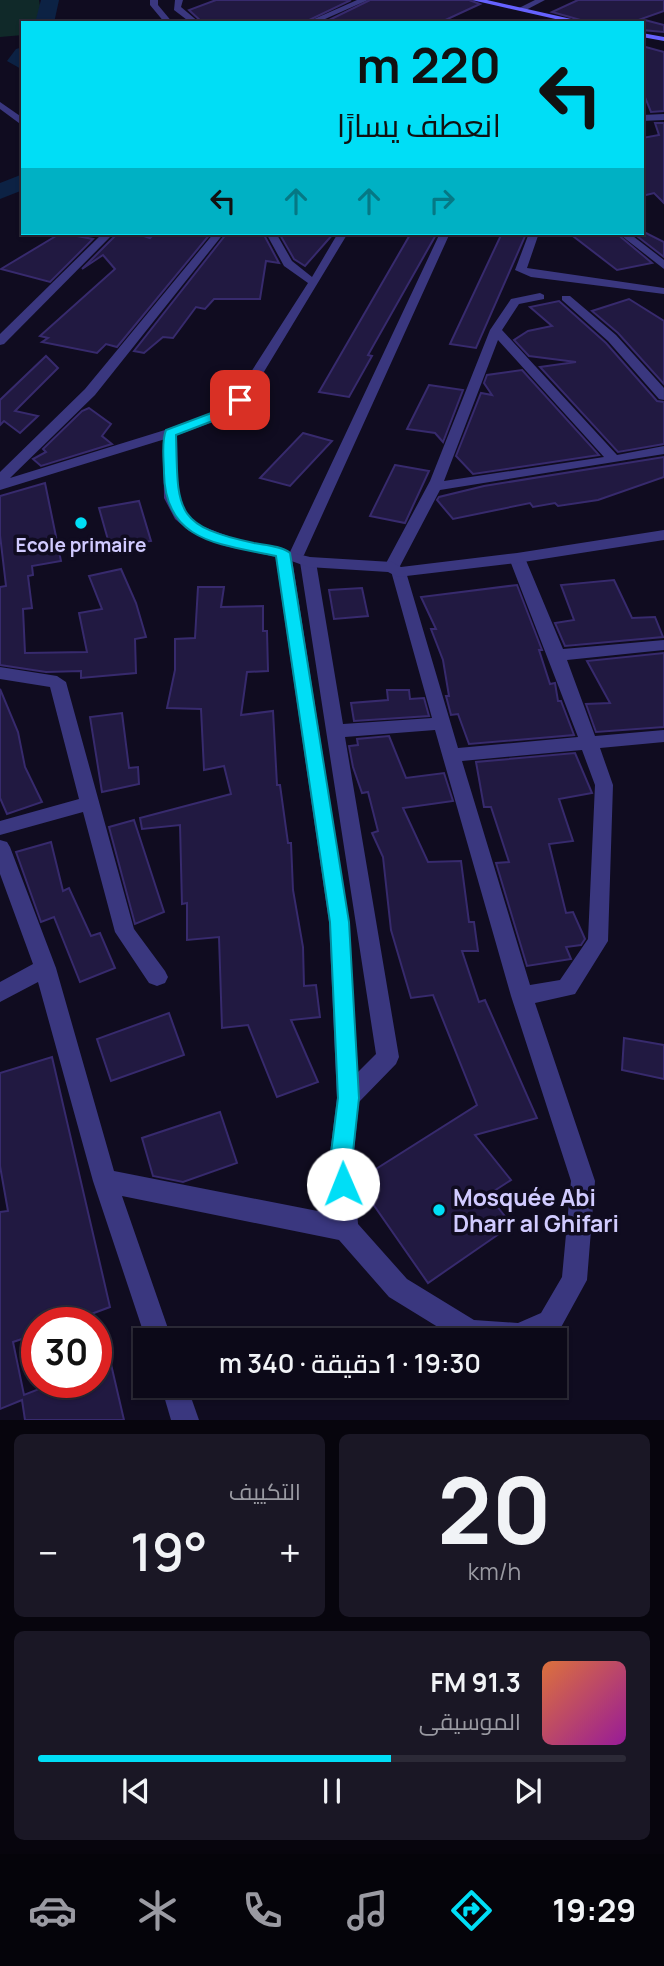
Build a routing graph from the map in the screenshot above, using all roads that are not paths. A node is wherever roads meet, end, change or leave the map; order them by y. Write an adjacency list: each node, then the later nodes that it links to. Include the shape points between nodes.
1 (154, 0): 10 (street)
2 (180, 0): 11 (street, via 177,8)
3 (342, 0): 6 (street)
4 (476, 0): 7 (main road)
5 (541, 0): 7 (street)
6 (360, 1): 8 (street)
7 (521, 9): 13 (main road)
8 (335, 11): 9 (street); 12 (street)
9 (343, 17)
10 (167, 21)
11 (193, 21)
12 (313, 21)
13 (576, 21)
14 (644, 35): 15 (main road)
15 (664, 39)
16 (0, 105): 19 (street)
17 (664, 117): 18 (street)
18 (644, 118)
19 (21, 121)
20 (107, 235): 35 (street)
21 (217, 235): 40 (street, via 90,392)
22 (272, 235): 30 (street, via 299,276)
23 (342, 235): 30 (street)
24 (444, 235): 44 (street)
25 (533, 235): 31 (street, via 521,270)
26 (626, 235): 28 (street)
27 (664, 248): 28 (street)
28 (645, 250): 29 (street)
29 (664, 266)
30 (315, 282): 37 (street, via 240,400 218,415)
31 (664, 291)
32 (540, 296): 34 (street, via 515,301)
33 (566, 298): 36 (street, via 612,338)
34 (496, 330): 39 (street); 42 (street)
35 (0, 341)
36 (664, 396)
37 (170, 433): 41 (street); 44 (street, via 171,498 188,525 226,541)
38 (664, 450): 39 (street)
39 (614, 460): 42 (street)
40 (0, 480)
41 (0, 486)
42 (434, 487): 46 (street)
43 (664, 535): 45 (street)
44 (296, 557): 46 (street); 51 (street); 59 (street)
45 (517, 558): 46 (street); 48 (street)
46 (395, 570): 50 (street)
47 (664, 645): 48 (street)
48 (557, 655): 53 (street)
49 (0, 673): 55 (street, via 57,682)
50 (442, 723): 51 (street); 54 (street)
51 (335, 731): 58 (street)
52 (664, 736): 53 (street)
53 (588, 742): 54 (street); 63 (street, via 604,785 598,941 567,988)
54 (452, 755): 63 (street)
55 (90, 803): 56 (street); 61 (street, via 125,932)
56 (0, 828)
57 (0, 848): 60 (street)
58 (365, 919): 59 (street); 64 (street, via 387,1057)
59 (339, 922): 64 (street)
60 (45, 968): 62 (street); 65 (street)
61 (157, 977)
62 (0, 993)
63 (522, 996): 66 (street, via 583,1181 574,1280 550,1322 518,1336 471,1333 398,1288)
64 (348, 1098): 66 (street, via 341,1161)
65 (105, 1181): 66 (street); 67 (street)
66 (346, 1229)
67 (155, 1328)
68 (178, 1398): 69 (street)
69 (185, 1420)

